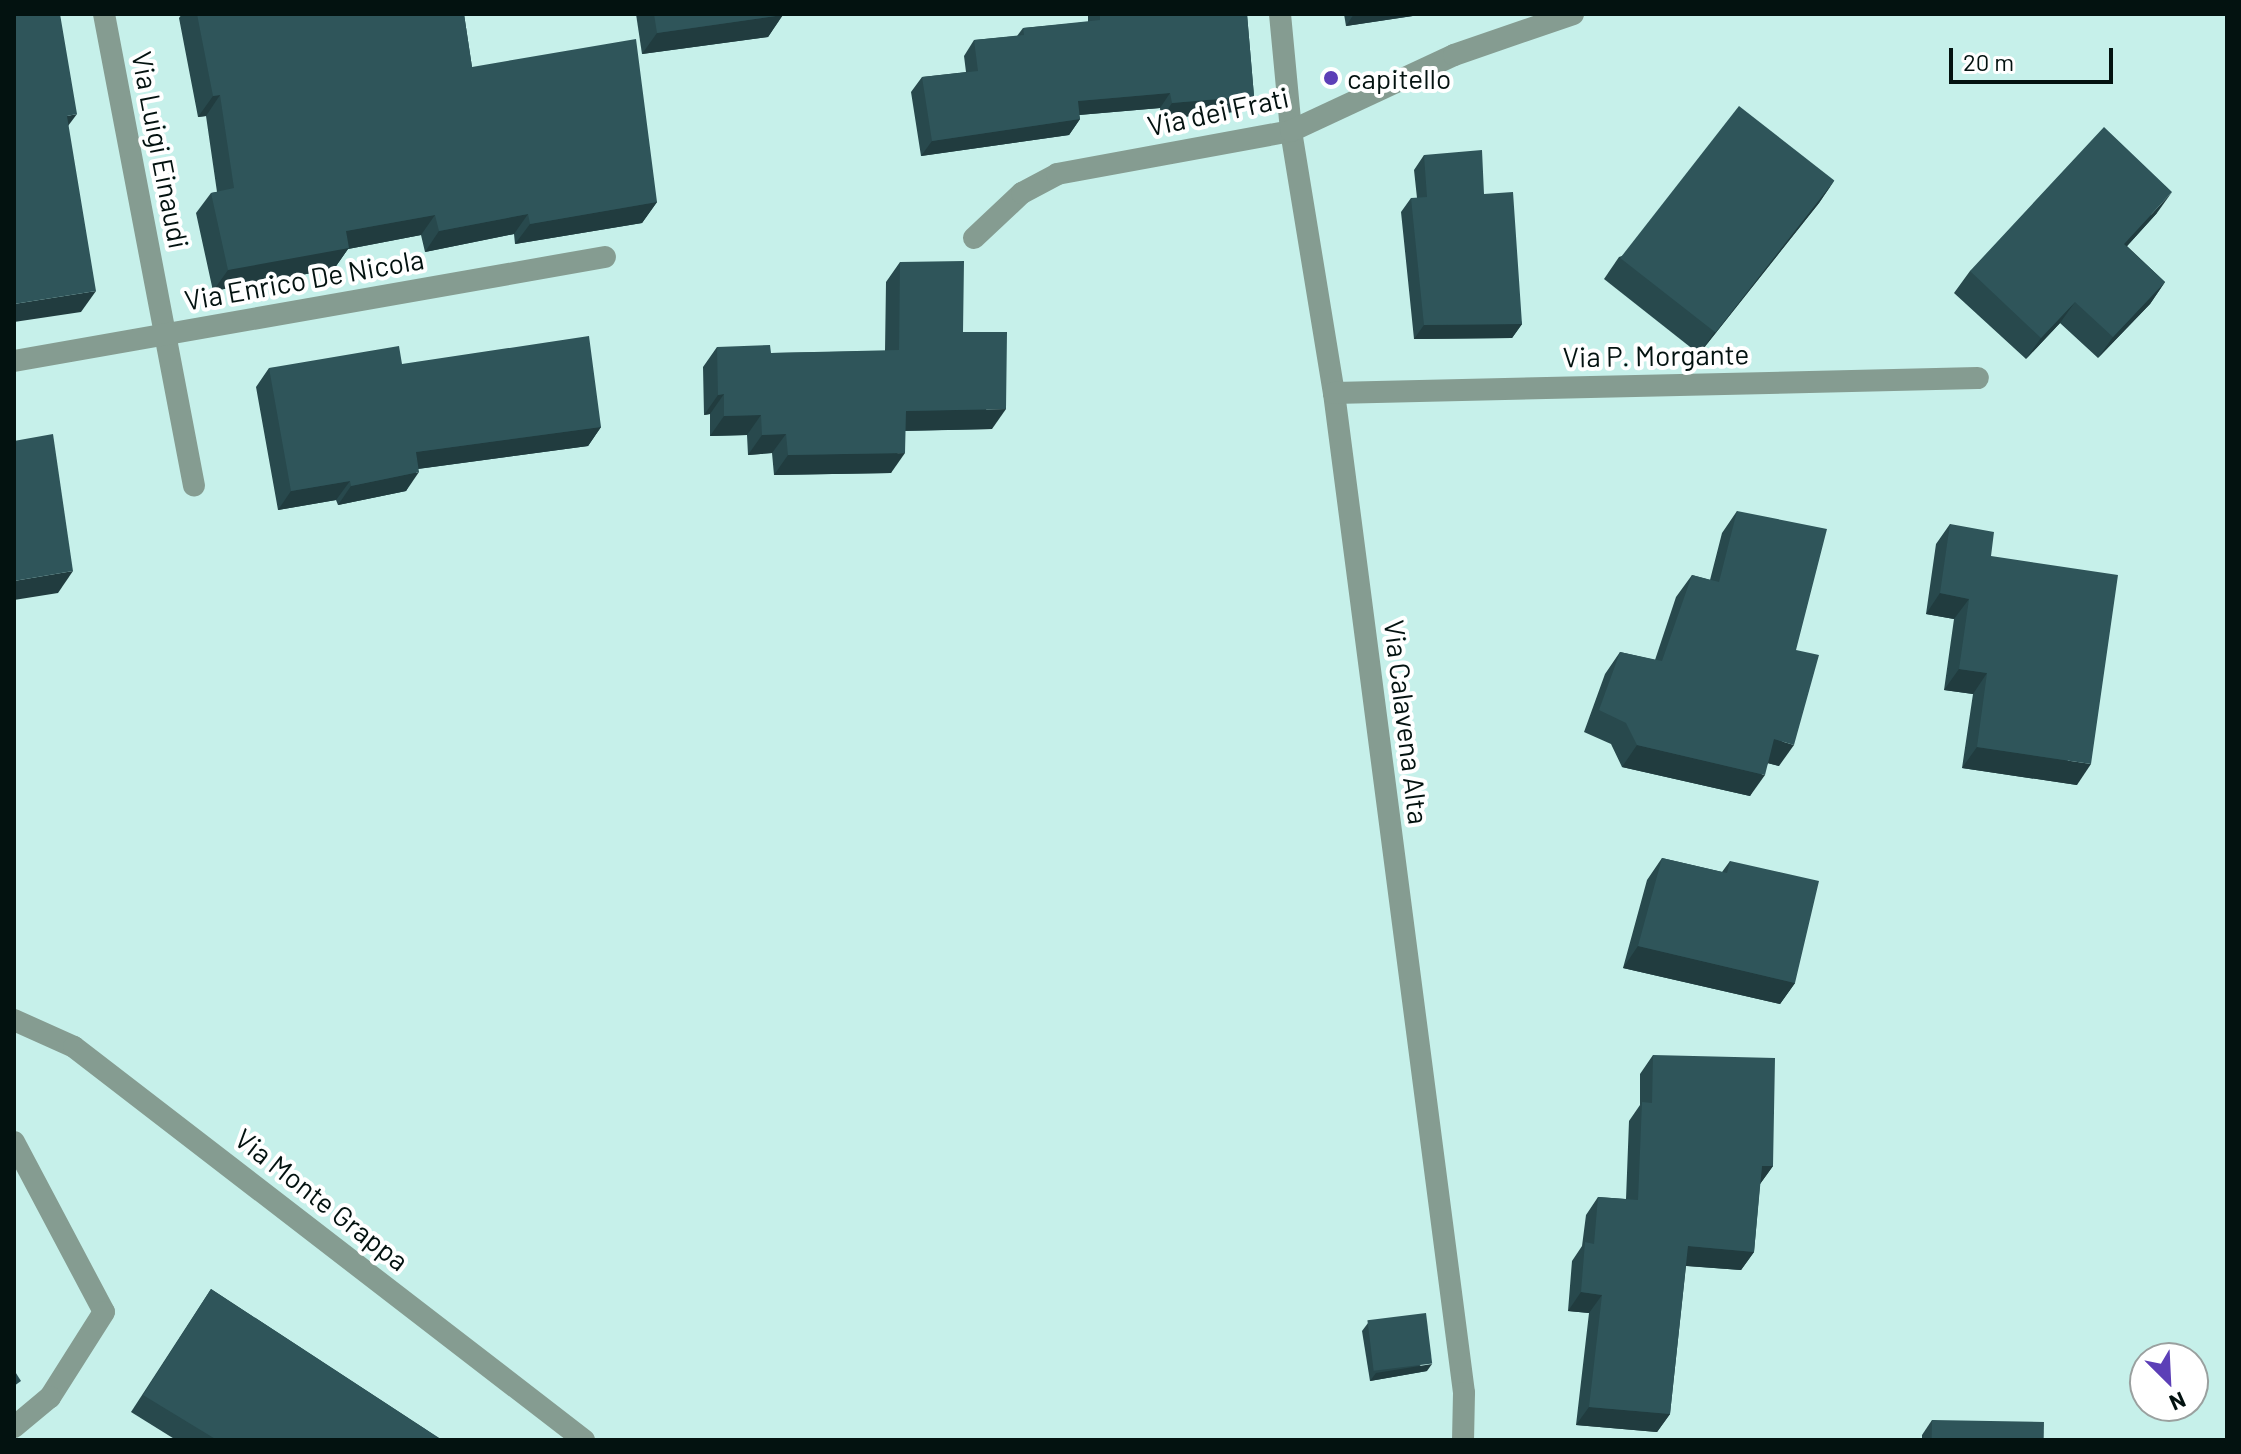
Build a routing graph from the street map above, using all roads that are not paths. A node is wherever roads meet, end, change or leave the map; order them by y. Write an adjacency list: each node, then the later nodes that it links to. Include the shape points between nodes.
1 (104, 14): 7 (street, Via Luigi Einaudi)
2 (1280, 14): 4 (street, Via Calavena Alta)
3 (1573, 14): 4 (street, Via dei Frati, via 1454,55)
4 (1291, 131): 5 (street, Via dei Frati, via 1057,174 1022,193); 10 (street, Via Calavena Alta)
5 (974, 238)
6 (605, 257): 7 (street, Via Enrico De Nicola)
7 (165, 334): 8 (street, Via Enrico De Nicola); 11 (street, Via Luigi Einaudi)
8 (14, 361)
9 (1978, 378): 10 (street, Via P. Morgante)
10 (1334, 393): 16 (street, Via Calavena Alta, via 1464,1393)
11 (194, 485)
12 (14, 1020): 15 (street, Via Monte Grappa, via 74,1047)
13 (14, 1142): 14 (street, via 104,1312 50,1397)
14 (14, 1427)
15 (584, 1440)
16 (1463, 1440)

